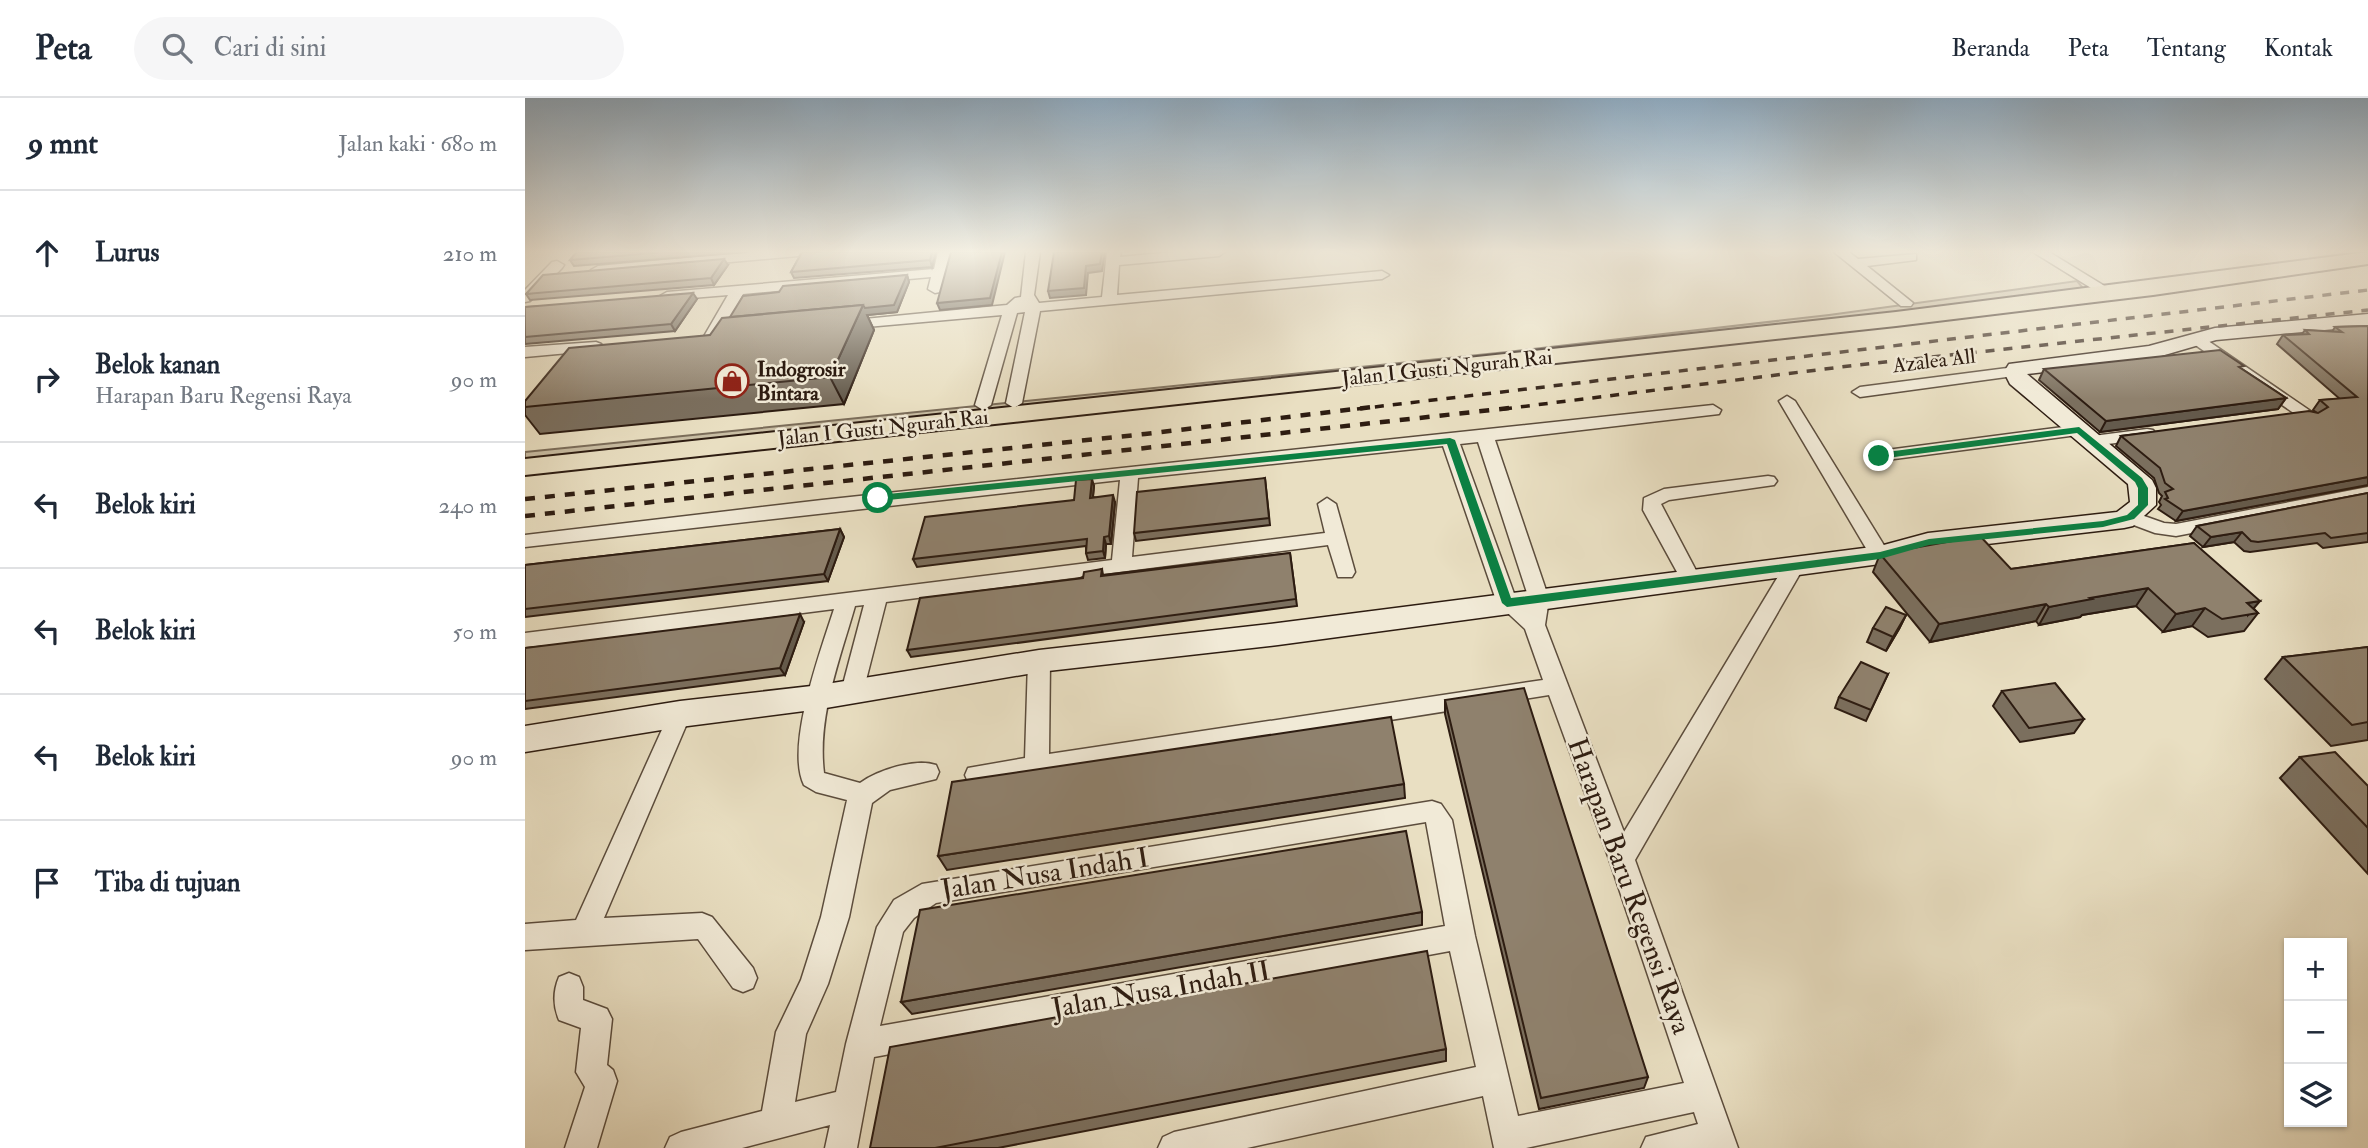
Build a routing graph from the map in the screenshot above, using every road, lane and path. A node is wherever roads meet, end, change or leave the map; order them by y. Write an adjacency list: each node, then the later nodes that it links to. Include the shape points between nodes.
1 (732, 301): 10 (street)
2 (1031, 301): 7 (street); 14 (street)
3 (1903, 301): 6 (street)
4 (1929, 301): 6 (main road, Jalan I Gusti Ngurah Rai)
5 (2005, 301): 17 (main road, Jalan I Gusti Ngurah Rai, via 1896,319)
6 (1906, 303): 17 (main road, Jalan I Gusti Ngurah Rai)
7 (1011, 310): 9 (street); 15 (street)
8 (2368, 320): 11 (street, via 2260,328)
9 (834, 327)
10 (711, 338)
11 (2196, 339): 16 (street, via 2151,352); 23 (street, via 2311,417)
12 (618, 345): 13 (street)
13 (525, 352)
14 (1020, 366): 15 (street); 20 (street)
15 (993, 368): 21 (street)
16 (2015, 372): 18 (street, Azalea All); 26 (street)
17 (1207, 388): 20 (main road, Jalan I Gusti Ngurah Rai); 24 (main road, Jalan I Gusti Ngurah Rai)
18 (1860, 392)
19 (1787, 401): 39 (street)
20 (1014, 403): 21 (main road, Jalan I Gusti Ngurah Rai)
21 (983, 405): 24 (main road, Jalan I Gusti Ngurah Rai)
22 (1713, 410): 27 (street)
23 (2279, 416)
24 (783, 432): 29 (main road, Jalan I Gusti Ngurah Rai); 31 (main road, Jalan I Gusti Ngurah Rai)
25 (2158, 433): 26 (street)
26 (2086, 436): 30 (street); 36 (street, via 2128,469 2143,488 2143,505)
27 (1485, 437): 28 (street); 47 (street, Harapan Baru Regensi Raya, via 1528,571)
28 (1450, 440): 32 (street); 46 (street)
29 (525, 453)
30 (1879, 456)
31 (525, 467)
32 (1130, 472): 38 (street, via 754,511); 40 (street)
33 (1767, 481): 43 (street, via 1664,495 1651,502)
34 (2368, 493): 36 (street, via 2176,530)
35 (1327, 505): 37 (street)
36 (2130, 517): 39 (street, via 2103,524 1929,542)
37 (1336, 538): 40 (street); 42 (street)
38 (525, 541)
39 (1880, 555): 41 (street)
40 (1121, 565): 44 (street)
41 (1795, 565): 43 (street); 59 (street)
42 (1345, 572)
43 (1690, 578): 47 (street)
44 (877, 596): 45 (street); 51 (street)
45 (847, 600): 48 (street); 52 (street)
46 (1507, 603): 47 (street); 49 (street)
47 (1536, 618): 50 (street, Harapan Baru Regensi Raya)
48 (525, 640)
49 (1039, 661): 51 (street); 55 (street)
50 (1556, 686): 55 (street); 59 (street, Harapan Baru Regensi Raya)
51 (852, 692): 52 (street)
52 (820, 697): 53 (street); 58 (street, via 811,755 813,779)
53 (680, 714): 54 (street); 60 (street)
54 (525, 739)
55 (1037, 765): 57 (street)
56 (927, 772): 58 (street, via 882,781)
57 (977, 775)
58 (864, 794): 69 (street, via 835,917 814,984 791,1032)
59 (1622, 859): 67 (street, Harapan Baru Regensi Raya)
60 (584, 932): 62 (street); 63 (street, via 702,926)
61 (1461, 936): 65 (street, Jalan Nusa Indah II); 65 (street, Jalan Nusa Indah I, via 1435,812 931,892 904,909 891,927); 66 (street)
62 (527, 941)
63 (743, 978)
64 (569, 987): 72 (street, via 569,1010 597,1019 591,1072 602,1081)
65 (861, 1044): 68 (street, Jalan Nusa Indah I)
66 (1492, 1079): 70 (street); 75 (street)
67 (1702, 1095): 70 (street); 71 (street, Harapan Baru Regensi Raya)
68 (849, 1104): 69 (street); 74 (street, Jalan Nusa Indah I)
69 (789, 1119): 73 (street)
70 (1508, 1141)
71 (1720, 1142): 76 (street)
72 (581, 1148)
73 (681, 1148)
74 (841, 1148)
75 (1174, 1148)
76 (1657, 1148)

